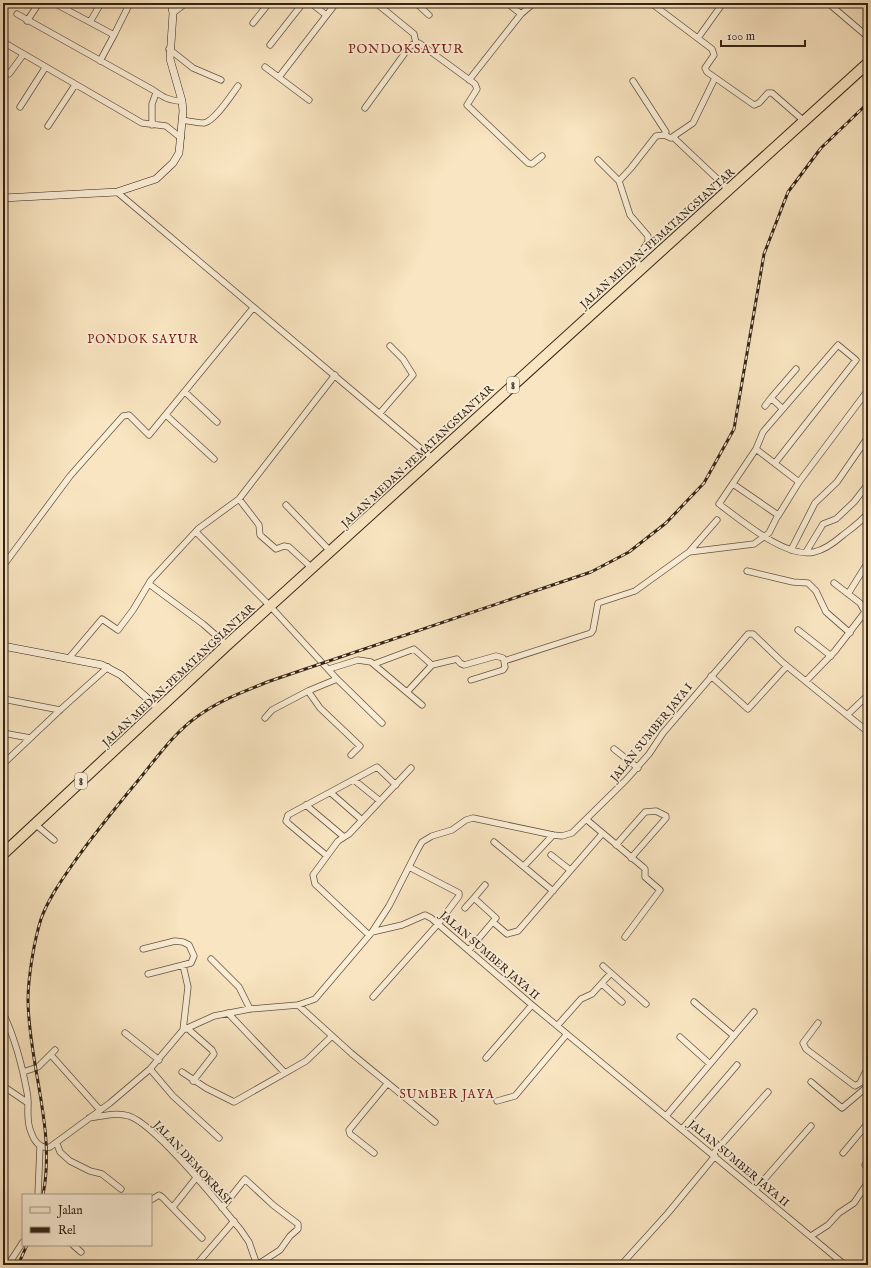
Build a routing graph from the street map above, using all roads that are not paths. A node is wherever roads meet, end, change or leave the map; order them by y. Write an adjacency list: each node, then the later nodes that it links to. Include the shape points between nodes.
1 (39, 3): 25 (street)
2 (54, 3): 19 (street)
3 (71, 3): 19 (street)
4 (101, 3): 26 (street)
5 (171, 3): 20 (street)
6 (186, 3): 20 (street)
7 (269, 3): 27 (street)
8 (303, 3): 33 (street)
9 (311, 3): 23 (street)
10 (336, 3): 23 (street)
11 (376, 3): 32 (street, via 414,34)
12 (416, 3): 24 (street)
13 (507, 3): 22 (street)
14 (534, 3): 22 (street)
15 (652, 3): 30 (street)
16 (723, 3): 30 (street)
17 (828, 3): 29 (street)
18 (128, 7): 28 (street)
19 (67, 10): 26 (street)
20 (173, 13): 34 (street)
21 (17, 14): 25 (street)
22 (520, 14): 44 (street)
23 (326, 15): 41 (street)
24 (429, 15)
25 (27, 21): 36 (street)
26 (90, 22): 28 (street)
27 (253, 23)
28 (114, 35): 36 (street)
29 (868, 37)
30 (698, 38): 42 (street, via 714,52 705,70)
31 (3, 42): 35 (street)
32 (416, 43): 44 (street); 52 (street, via 410,46)
33 (270, 45)
34 (170, 49): 43 (street, via 192,68); 50 (street, via 170,59)
35 (22, 55): 39 (street); 40 (street, via 9,74)
36 (100, 61): 48 (street)
37 (868, 63): 54 (highway, JALAN MEDAN-PEMATANGSIANTAR / 8)
38 (265, 67): 41 (street)
39 (45, 68): 46 (street); 51 (street)
40 (3, 74)
41 (279, 77): 49 (street)
42 (715, 78): 54 (street, via 754,105 770,92); 58 (street, via 693,123)
43 (221, 80)
44 (470, 80): 60 (street, via 477,89 467,103 468,107 528,163 532,164)
45 (633, 82): 57 (street, via 666,129)
46 (75, 85): 55 (street, via 142,123); 56 (street)
47 (238, 86): 53 (street, via 208,122)
48 (156, 93): 50 (street, via 168,100); 55 (street, via 152,104)
49 (309, 100)
50 (182, 101): 53 (street)
51 (20, 107)
52 (365, 108)
53 (182, 120): 59 (street)
54 (804, 121): 63 (highway, JALAN MEDAN-PEMATANGSIANTAR / 8)
55 (152, 125): 59 (street, via 166,126)
56 (48, 126)
57 (664, 135): 58 (street); 62 (street, via 656,136)
58 (673, 137): 63 (street)
59 (181, 138): 64 (street, via 177,158 160,177)
60 (542, 156)
61 (598, 160): 62 (street)
62 (619, 181): 66 (street, via 630,215 648,236 648,242 637,258)
63 (728, 189): 66 (highway, JALAN MEDAN-PEMATANGSIANTAR / 8)
64 (117, 192): 65 (street); 67 (street)
65 (3, 198)
66 (639, 269): 81 (highway, JALAN MEDAN-PEMATANGSIANTAR / 8)
67 (252, 308): 70 (street); 72 (street)
68 (390, 346): 76 (street, via 403,359 413,375)
69 (796, 369): 73 (street)
70 (335, 375): 76 (street); 87 (street)
71 (868, 390): 84 (street)
72 (184, 392): 77 (street); 78 (street)
73 (771, 398): 74 (street); 75 (street)
74 (765, 406)
75 (783, 409): 80 (street, via 763,432); 83 (street, via 838,345 856,360)
76 (380, 413): 81 (street)
77 (166, 415): 82 (street); 99 (street, via 149,434 129,415 123,416 70,476)
78 (217, 422)
79 (868, 437): 94 (street, via 837,482 815,503)
80 (756, 449): 83 (street); 85 (street)
81 (432, 458): 95 (highway, JALAN MEDAN-PEMATANGSIANTAR / 8)
82 (214, 459)
83 (774, 463): 84 (street)
84 (799, 482): 90 (street)
85 (733, 484): 90 (street); 93 (street, via 719,504)
86 (868, 484): 97 (street, via 836,519 823,524)
87 (239, 499): 92 (street); 100 (street, via 259,525 261,538 276,549 289,547)
88 (286, 505): 95 (street)
89 (868, 513): 97 (street, via 836,542 813,553)
90 (778, 516): 93 (street)
91 (717, 520): 96 (street)
92 (196, 532): 103 (street); 105 (street)
93 (765, 537): 94 (street); 96 (street, via 748,545)
94 (791, 550): 97 (street)
95 (331, 552): 100 (highway, JALAN MEDAN-PEMATANGSIANTAR / 8)
96 (689, 552): 112 (street, via 635,591 598,603 592,632)
97 (806, 552)
98 (868, 562): 104 (street)
99 (3, 566)
100 (313, 569): 105 (highway, JALAN MEDAN-PEMATANGSIANTAR / 8)
101 (747, 571): 107 (street, via 808,583 816,591 826,612)
102 (834, 583): 104 (street)
103 (149, 584): 108 (street); 111 (street, via 118,630 102,619)
104 (848, 594): 107 (street, via 860,603 865,612)
105 (271, 607): 108 (highway, JALAN MEDAN-PEMATANGSIANTAR / 8); 117 (street)
106 (798, 630): 110 (street)
107 (850, 633): 110 (street)
108 (227, 645): 127 (highway, JALAN MEDAN-PEMATANGSIANTAR / 8)
109 (3, 646): 111 (street)
110 (831, 656): 121 (street)
111 (68, 658): 116 (street)
112 (504, 661): 114 (street, via 500,656 496,656 464,665 457,659); 120 (street, via 504,669)
113 (374, 664): 114 (street, via 412,649); 117 (street, via 366,659); 123 (street)
114 (432, 665): 123 (street)
115 (787, 666): 118 (street, via 748,708); 118 (street, JALAN SUMBER JAYA I, via 750,633 736,645); 121 (street, JALAN SUMBER JAYA I)
116 (108, 668): 127 (street, via 121,675); 128 (street)
117 (329, 669): 119 (street)
118 (711, 676): 139 (street, JALAN SUMBER JAYA I, via 663,733)
119 (337, 679): 122 (street); 131 (street)
120 (471, 680)
121 (806, 682): 129 (street, JALAN SUMBER JAYA I)
122 (308, 691): 130 (street, via 272,710); 136 (street, via 320,708 360,746)
123 (407, 692): 126 (street)
124 (868, 695): 129 (street)
125 (3, 699): 128 (street)
126 (422, 705)
127 (158, 708): 147 (highway, JALAN MEDAN-PEMATANGSIANTAR / 8)
128 (60, 710): 134 (street)
129 (847, 715): 132 (street, JALAN SUMBER JAYA I)
130 (265, 718)
131 (382, 724)
132 (868, 732)
133 (3, 734): 134 (street)
134 (30, 738): 137 (street)
135 (614, 749): 139 (street)
136 (351, 755)
137 (3, 764)
138 (411, 768): 141 (street)
139 (638, 768): 146 (street, JALAN SUMBER JAYA I)
140 (354, 780): 141 (street, via 377,767); 142 (street); 143 (street)
141 (396, 785): 143 (street)
142 (331, 793): 144 (street); 145 (street)
143 (380, 801): 145 (street)
144 (306, 805): 150 (street); 156 (street, via 288,815 286,821)
145 (362, 820): 150 (street)
146 (587, 820): 148 (street); 149 (street, JALAN SUMBER JAYA I, via 567,836)
147 (35, 824): 151 (street); 154 (highway, JALAN MEDAN-PEMATANGSIANTAR / 8)
148 (602, 834): 153 (street); 160 (street)
149 (553, 835): 158 (street); 159 (street, JALAN SUMBER JAYA I, via 469,818 452,830 422,842)
150 (344, 838): 156 (street, via 338,841)
151 (54, 840)
152 (494, 842): 158 (street)
153 (616, 845): 157 (street); 157 (street, via 644,812 656,811 666,816)
154 (3, 854)
155 (551, 855): 160 (street)
156 (327, 856): 167 (street, via 313,874 315,884)
157 (631, 858): 168 (street, via 645,869 645,877 660,890)
158 (524, 866): 162 (street)
159 (410, 867): 166 (street, via 459,894); 167 (street, JALAN SUMBER JAYA I)
160 (570, 870): 162 (street)
161 (485, 885): 163 (street)
162 (553, 891): 165 (street, via 514,933 507,934)
163 (474, 898): 164 (street); 165 (street, via 495,917)
164 (465, 908)
165 (494, 922): 170 (street)
166 (438, 924): 167 (street, JALAN SUMBER JAYA II, via 425,915); 170 (street, JALAN SUMBER JAYA II); 177 (street)
167 (371, 934): 182 (street, via 321,994)
168 (625, 937)
169 (143, 949): 172 (street, via 175,941 183,942 191,948 194,956 191,963)
170 (469, 950): 180 (street, JALAN SUMBER JAYA II)
171 (211, 959): 183 (street, via 239,987)
172 (183, 965): 175 (street); 189 (street, via 188,988)
173 (603, 966): 174 (street)
174 (611, 973): 176 (street); 181 (street)
175 (148, 974)
176 (602, 984): 178 (street); 188 (street, via 592,994 581,999)
177 (373, 997)
178 (622, 1002)
179 (694, 1002): 193 (street)
180 (532, 1004): 188 (street, JALAN SUMBER JAYA II); 197 (street)
181 (646, 1004)
182 (298, 1005): 183 (street); 192 (street)
183 (250, 1009): 186 (street)
184 (754, 1012): 193 (street)
185 (3, 1013): 203 (street)
186 (228, 1013): 189 (street, via 214,1016); 205 (street)
187 (818, 1023): 201 (street, via 803,1043 806,1049 855,1086 860,1083)
188 (557, 1026): 191 (street, JALAN SUMBER JAYA II)
189 (185, 1029): 198 (street); 206 (street, via 214,1054)
190 (125, 1033): 198 (street)
191 (567, 1034): 212 (street, via 515,1096); 215 (street, JALAN SUMBER JAYA II)
192 (332, 1036): 205 (street, via 306,1061); 208 (street)
193 (734, 1036): 199 (street)
194 (680, 1037): 199 (street)
195 (55, 1050): 196 (street)
196 (51, 1055): 203 (street, via 38,1067); 214 (street)
197 (486, 1058)
198 (159, 1060): 202 (street)
199 (710, 1064): 215 (street)
200 (737, 1065): 220 (street)
201 (868, 1066)
202 (150, 1069): 214 (street); 221 (street, via 173,1096)
203 (23, 1072): 213 (street)
204 (182, 1072): 206 (street)
205 (285, 1073): 206 (street, via 234,1102)
206 (193, 1081)
207 (811, 1082): 209 (street, via 842,1108)
208 (387, 1084): 217 (street); 224 (street, via 349,1130 350,1134)
209 (868, 1086)
210 (4, 1088): 213 (street)
211 (768, 1092): 226 (street)
212 (497, 1101)
213 (28, 1103): 223 (street, via 30,1131)
214 (100, 1110): 216 (street)
215 (666, 1116): 220 (street, JALAN SUMBER JAYA II)
216 (87, 1119): 222 (street); 229 (street, JALAN DEMOKRASI, via 121,1114 141,1122)
217 (434, 1122)
218 (868, 1123): 225 (street)
219 (811, 1126): 232 (street)
220 (682, 1129): 226 (street, JALAN SUMBER JAYA II)
221 (219, 1138)
222 (56, 1144): 223 (street, via 46,1148); 231 (street, via 70,1161 105,1176)
223 (40, 1146): 233 (street)
224 (374, 1153)
225 (843, 1153)
226 (714, 1155): 232 (street, JALAN SUMBER JAYA II); 246 (street, via 668,1213)
227 (868, 1159): 228 (street, via 865,1165)
228 (868, 1168)
229 (196, 1178): 235 (street); 236 (street, JALAN DEMOKRASI)
230 (868, 1182): 238 (street, via 854,1203)
231 (121, 1189)
232 (755, 1190): 238 (street, JALAN SUMBER JAYA II)
233 (38, 1194)
234 (152, 1199): 235 (street, via 158,1195)
235 (173, 1208): 239 (street)
236 (222, 1208): 237 (street, JALAN DEMOKRASI); 245 (street, via 245,1179 298,1224 298,1229 280,1250)
237 (234, 1221): 244 (street); 245 (street, JALAN DEMOKRASI, via 246,1235)
238 (811, 1236): 247 (street, JALAN SUMBER JAYA II)
239 (202, 1238)
240 (22, 1244): 243 (street)
241 (74, 1246): 242 (street)
242 (80, 1252)
243 (8, 1265)
244 (196, 1265)
245 (257, 1265)
246 (621, 1265)
247 (845, 1265)

